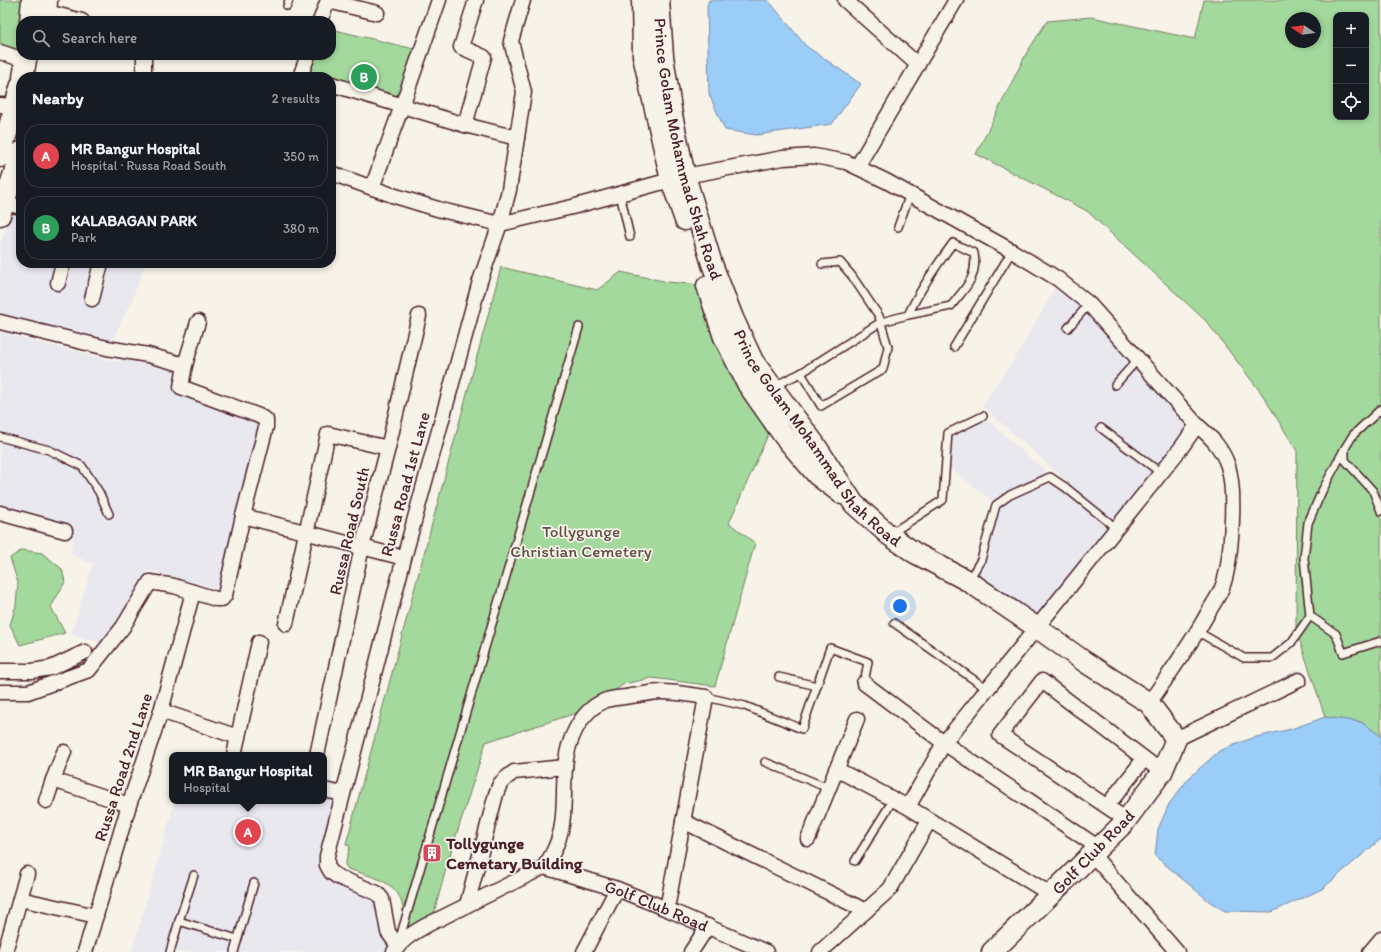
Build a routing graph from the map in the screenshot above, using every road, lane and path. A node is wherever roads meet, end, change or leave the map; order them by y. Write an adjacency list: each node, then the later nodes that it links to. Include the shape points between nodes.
1 (328, 0): 10 (street); 12 (street)
2 (439, 0): 25 (street)
3 (476, 0): 26 (street, via 461,47 484,57)
4 (523, 0): 27 (street, Russa Road 1st Lane, via 511,41 524,92)
5 (642, 0): 32 (street, via 643,56)
6 (660, 0): 32 (street, Prince Golam Mohammad Shah Road, via 663,56)
7 (845, 0): 19 (street)
8 (956, 0): 19 (street)
9 (40, 11): 11 (street)
10 (377, 13)
11 (61, 16)
12 (322, 16)
13 (0, 52): 14 (street)
14 (16, 59)
15 (19, 60): 18 (street)
16 (144, 60): 20 (street)
17 (307, 60): 21 (street)
18 (31, 65)
19 (918, 65): 29 (street)
20 (144, 72)
21 (303, 72)
22 (336, 86): 25 (street)
23 (16, 93): 24 (street)
24 (8, 105): 28 (street)
25 (402, 106): 26 (street); 33 (street)
26 (465, 124): 27 (street)
27 (517, 138): 37 (street, Russa Road 1st Lane, via 509,190)
28 (0, 157)
29 (857, 167): 32 (street, via 846,162 814,156 783,158); 35 (street)
30 (16, 174): 36 (street)
31 (336, 176): 33 (street)
32 (678, 178): 34 (street); 59 (street, Prince Golam Mohammad Shah Road, via 733,318 753,361); 68 (street, via 724,337 748,385 783,435 817,475)
33 (372, 188): 37 (street, via 441,210)
34 (620, 194): 37 (street); 39 (lane)
35 (910, 194): 38 (lane); 40 (street)
36 (8, 208)
37 (500, 224): 78 (street, Russa Road 1st Lane, via 480,281)
38 (898, 227)
39 (630, 237)
40 (1012, 251): 46 (street, via 1058,279); 54 (lane)
41 (822, 264): 51 (lane, via 840,262 852,276)
42 (62, 268): 44 (street)
43 (99, 268): 45 (street)
44 (58, 283)
45 (92, 299)
46 (1089, 304): 53 (lane); 55 (street)
47 (908, 315): 47 (lane, via 916,297 953,242 974,253 976,265 970,281 951,306); 51 (lane)
48 (419, 316): 65 (street, Russa Road South)
49 (0, 322): 56 (street)
50 (198, 322): 56 (street)
51 (881, 322): 57 (lane); 57 (lane, via 888,347 884,369 821,406)
52 (579, 326): 141 (lane)
53 (1068, 328)
54 (954, 347)
55 (1138, 359): 58 (lane); 62 (street)
56 (186, 365): 72 (street, via 181,387 266,420)
57 (801, 373): 59 (lane)
58 (1115, 385)
59 (772, 387): 68 (street, Prince Golam Mohammad Shah Road, via 814,443)
60 (1381, 409): 66 (lane, via 1353,435)
61 (983, 416): 76 (lane, via 948,433 943,500)
62 (1198, 425): 67 (street); 85 (street, via 1216,442 1228,466 1232,495 1229,564 1222,589)
63 (1101, 428): 67 (lane)
64 (0, 437): 71 (lane, via 49,450 82,466)
65 (388, 448): 75 (street, via 328,434); 77 (street, Russa Road South)
66 (1344, 448): 69 (lane, via 1345,460 1373,491); 81 (lane, via 1308,523 1304,558)
67 (1161, 473): 73 (street)
68 (854, 504): 76 (street, Prince Golam Mohammad Shah Road)
69 (1381, 511)
70 (0, 513): 74 (street)
71 (110, 514)
72 (243, 516): 75 (street); 80 (street, via 225,595 222,599 216,599)
73 (1116, 528): 79 (lane, via 1065,486 1050,477 1010,495 996,505 981,560); 84 (street)
74 (65, 531)
75 (306, 532): 77 (street); 83 (street)
76 (889, 535): 79 (street, Prince Golam Mohammad Shah Road, via 915,553)
77 (362, 547): 78 (street); 105 (street, Russa Road South)
78 (404, 558): 114 (street, Russa Road 1st Lane)
79 (968, 581): 84 (street, Prince Golam Mohammad Shah Road)
80 (193, 592): 95 (street, via 150,582 123,627 89,670 28,692); 98 (street, Russa Road 2nd Lane)
81 (1310, 616): 85 (lane, via 1291,643 1272,658 1244,658); 86 (lane, via 1336,634 1343,653)
82 (894, 623): 94 (lane)
83 (286, 624)
84 (1036, 627): 94 (street); 97 (street, Prince Golam Mohammad Shah Road)
85 (1198, 632): 97 (street)
86 (1381, 641)
87 (259, 642): 100 (street)
88 (85, 652): 89 (street, via 51,668)
89 (0, 671)
90 (779, 677): 93 (lane)
91 (1300, 680): 101 (street)
92 (864, 683): 93 (lane, via 868,662 830,648); 102 (street)
93 (817, 686): 96 (lane, via 802,729 745,706)
94 (987, 689): 102 (street)
95 (0, 692)
96 (706, 697): 108 (street, via 660,692 606,700 582,717 568,750); 122 (street)
97 (1149, 703): 101 (street, Prince Golam Mohammad Shah Road)
98 (161, 711): 100 (street); 117 (street, Russa Road 2nd Lane)
99 (857, 719): 109 (street)
100 (238, 737): 104 (street)
101 (1176, 739): 110 (street, Golf Club Road)
102 (944, 743): 119 (street); 124 (street)
103 (64, 752): 111 (street)
104 (235, 752)
105 (318, 752)
106 (1144, 759): 110 (street); 118 (street); 118 (street, via 1042,680 1000,735)
107 (766, 762): 112 (lane)
108 (565, 768): 126 (street, via 562,825 558,843); 133 (street, via 514,772 500,784)
109 (836, 769): 112 (street); 115 (street)
110 (1162, 772): 120 (street, Golf Club Road)
111 (53, 780): 116 (street); 117 (street)
112 (828, 788): 123 (street)
113 (327, 791): 114 (street)
114 (343, 794): 141 (street, Russa Road 1st Lane, via 327,865 338,877 377,893 382,899 388,932)
115 (893, 800): 119 (street); 125 (lane)
116 (46, 801)
117 (129, 805): 136 (street, Russa Road 2nd Lane)
118 (1106, 806): 120 (street)
119 (908, 807): 121 (street)
120 (1127, 820): 124 (street, Golf Club Road)
121 (929, 821): 131 (street); 135 (street, via 890,889)
122 (683, 822): 134 (street); 135 (street)
123 (808, 839)
124 (1095, 851): 131 (street, Golf Club Road); 151 (street)
125 (855, 861)
126 (544, 867): 130 (street, Golf Club Road); 133 (street)
127 (27, 874): 132 (street)
128 (194, 875): 137 (lane)
129 (254, 884): 139 (lane)
130 (617, 889): 134 (street, Golf Club Road); 146 (street)
131 (1052, 895): 150 (street, Golf Club Road)
132 (20, 899): 136 (street); 142 (street)
133 (467, 905): 141 (street, via 429,924)
134 (667, 909): 138 (street, Golf Club Road)
135 (866, 911): 149 (street)
136 (96, 916): 143 (street, Russa Road 2nd Lane)
137 (179, 921): 139 (lane); 144 (lane)
138 (708, 926): 147 (street); 148 (street, Golf Club Road)
139 (237, 939): 145 (lane)
140 (1381, 939): 152 (street)
141 (396, 949)
142 (5, 952)
143 (85, 952)
144 (170, 952)
145 (234, 952)
146 (584, 952)
147 (691, 952)
148 (766, 952)
149 (820, 952)
150 (992, 952)
151 (1177, 952)
152 (1370, 952)

